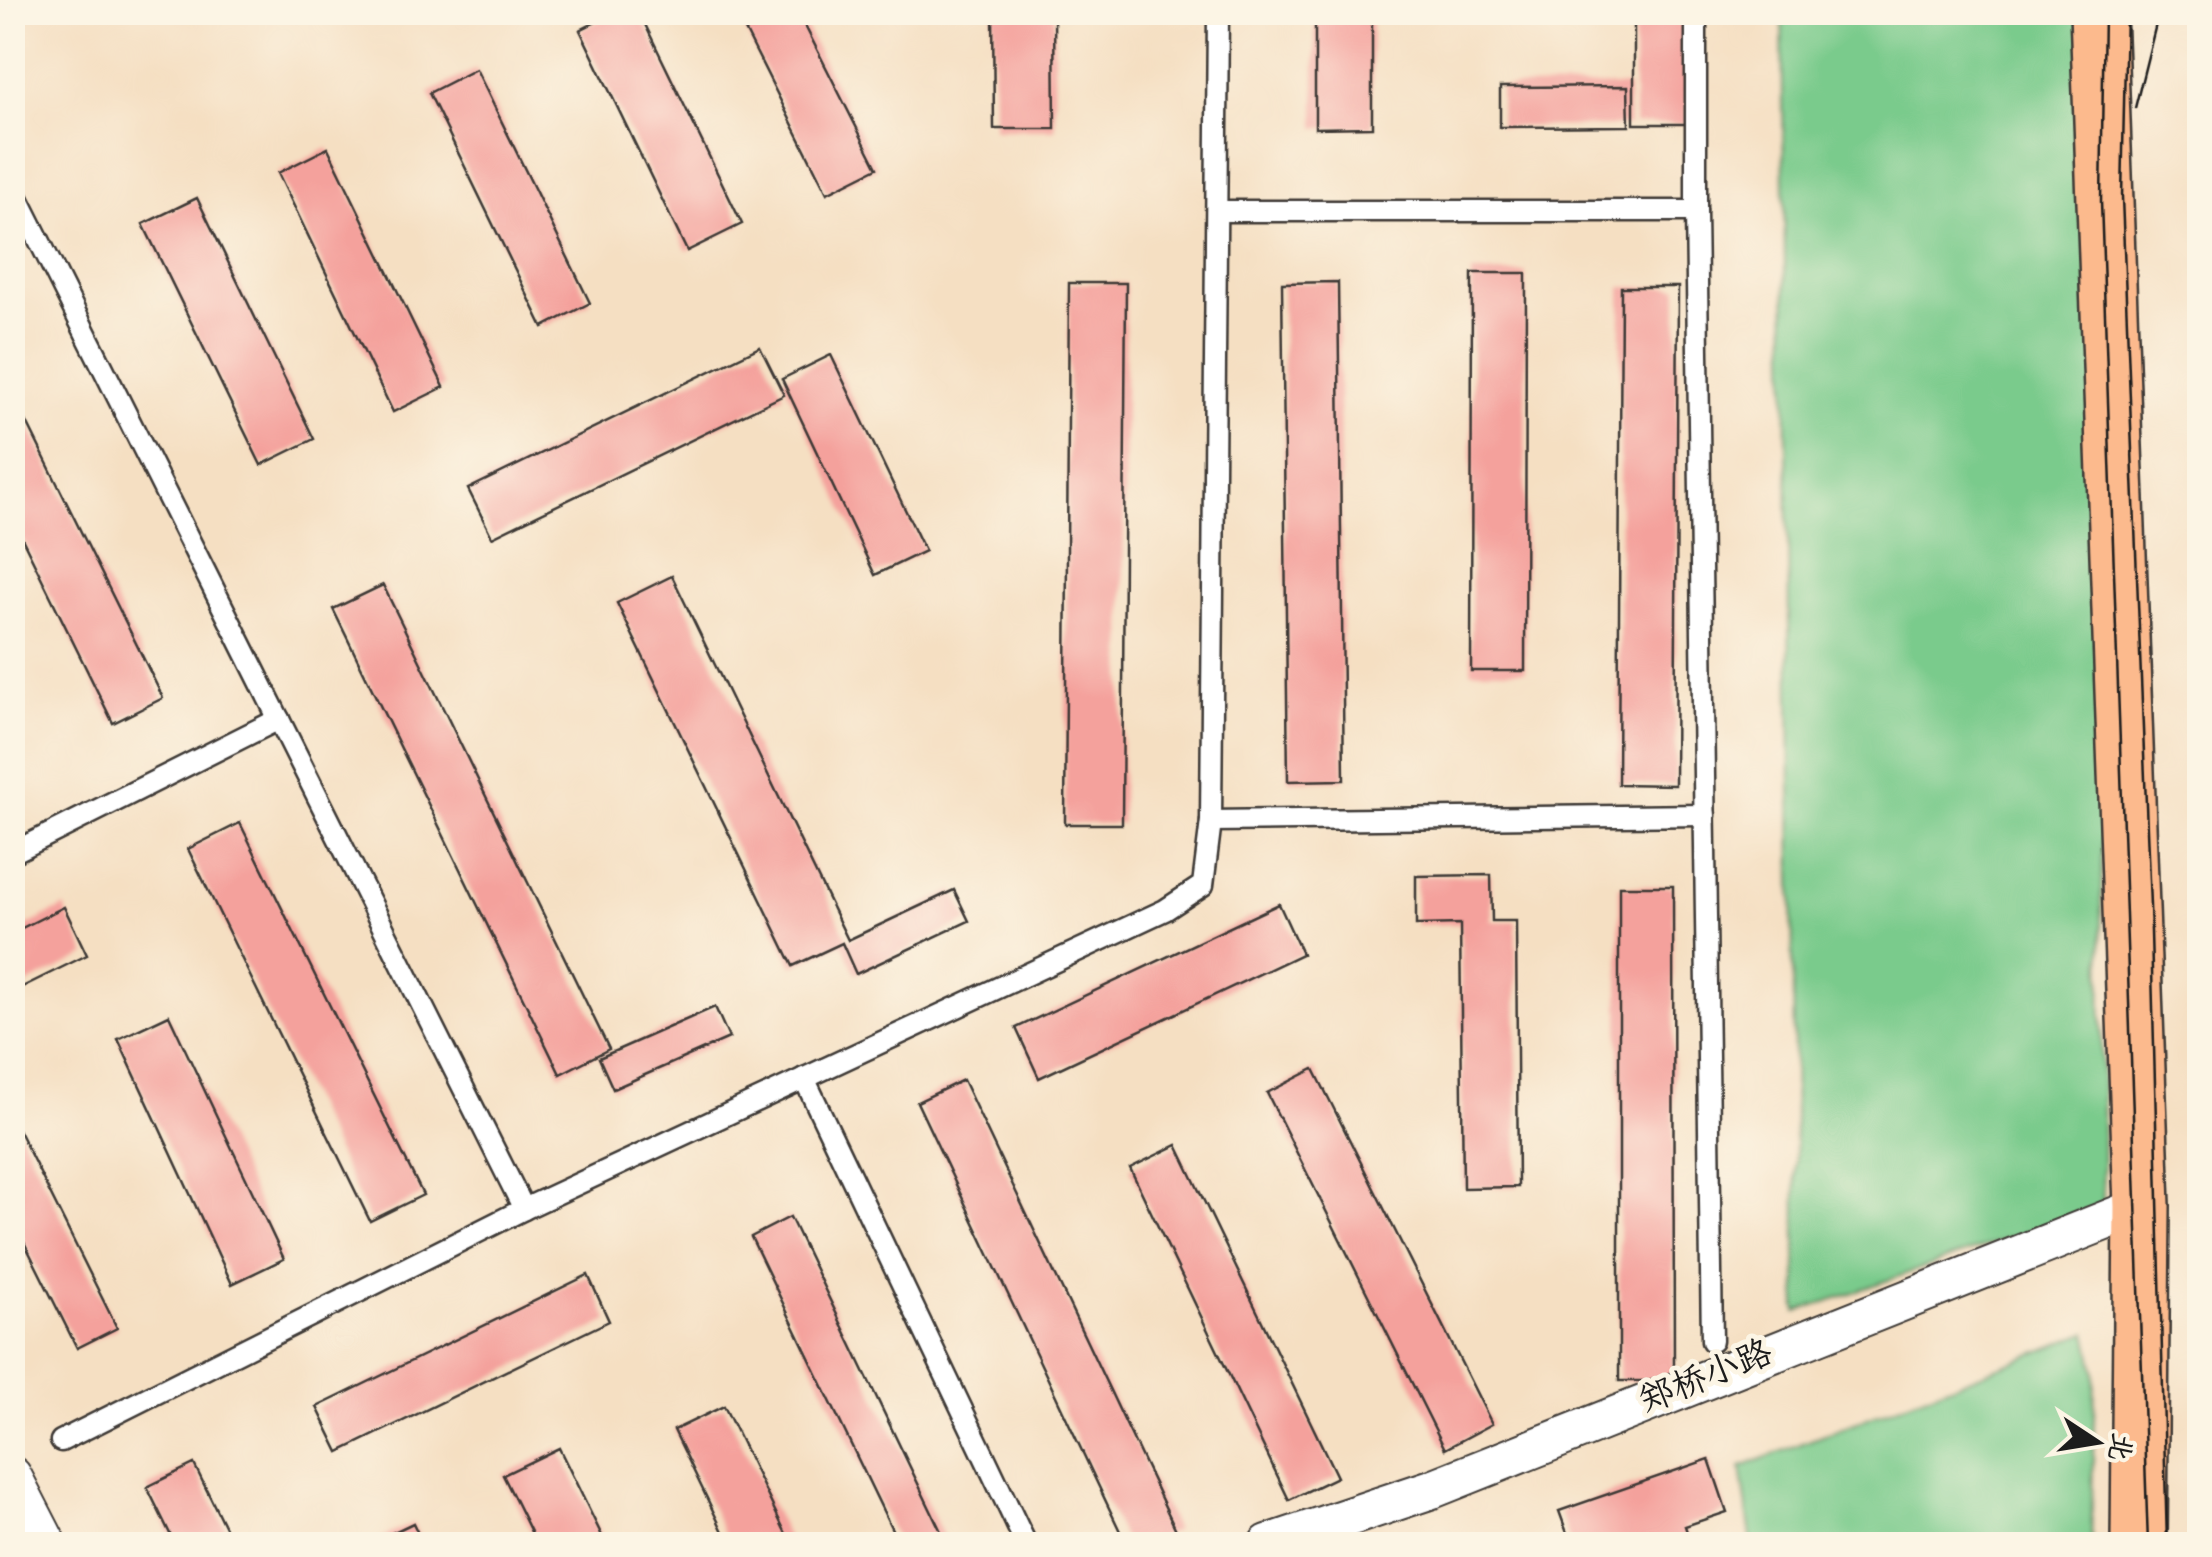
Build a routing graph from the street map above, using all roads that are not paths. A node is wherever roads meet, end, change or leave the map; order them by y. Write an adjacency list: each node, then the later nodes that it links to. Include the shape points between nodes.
1 (1218, 12): 5 (lane)
2 (1696, 12): 6 (lane)
3 (2098, 12): 12 (highway)
4 (12, 186): 7 (lane)
5 (1217, 211): 6 (lane); 9 (lane)
6 (1696, 211): 8 (lane)
7 (278, 719): 10 (lane); 13 (lane)
8 (1704, 815): 9 (lane); 14 (lane)
9 (1211, 821): 11 (lane, via 1203,885 1165,910)
10 (12, 852)
11 (804, 1078): 13 (lane); 18 (lane)
12 (2142, 1206): 19 (street, 郑桥小路, via 1432,1489); 20 (highway)
13 (524, 1209): 15 (lane)
14 (1712, 1342)
15 (61, 1440)
16 (12, 1476): 17 (street)
17 (48, 1544)
18 (1026, 1544)
19 (1268, 1544)
20 (2138, 1544)

